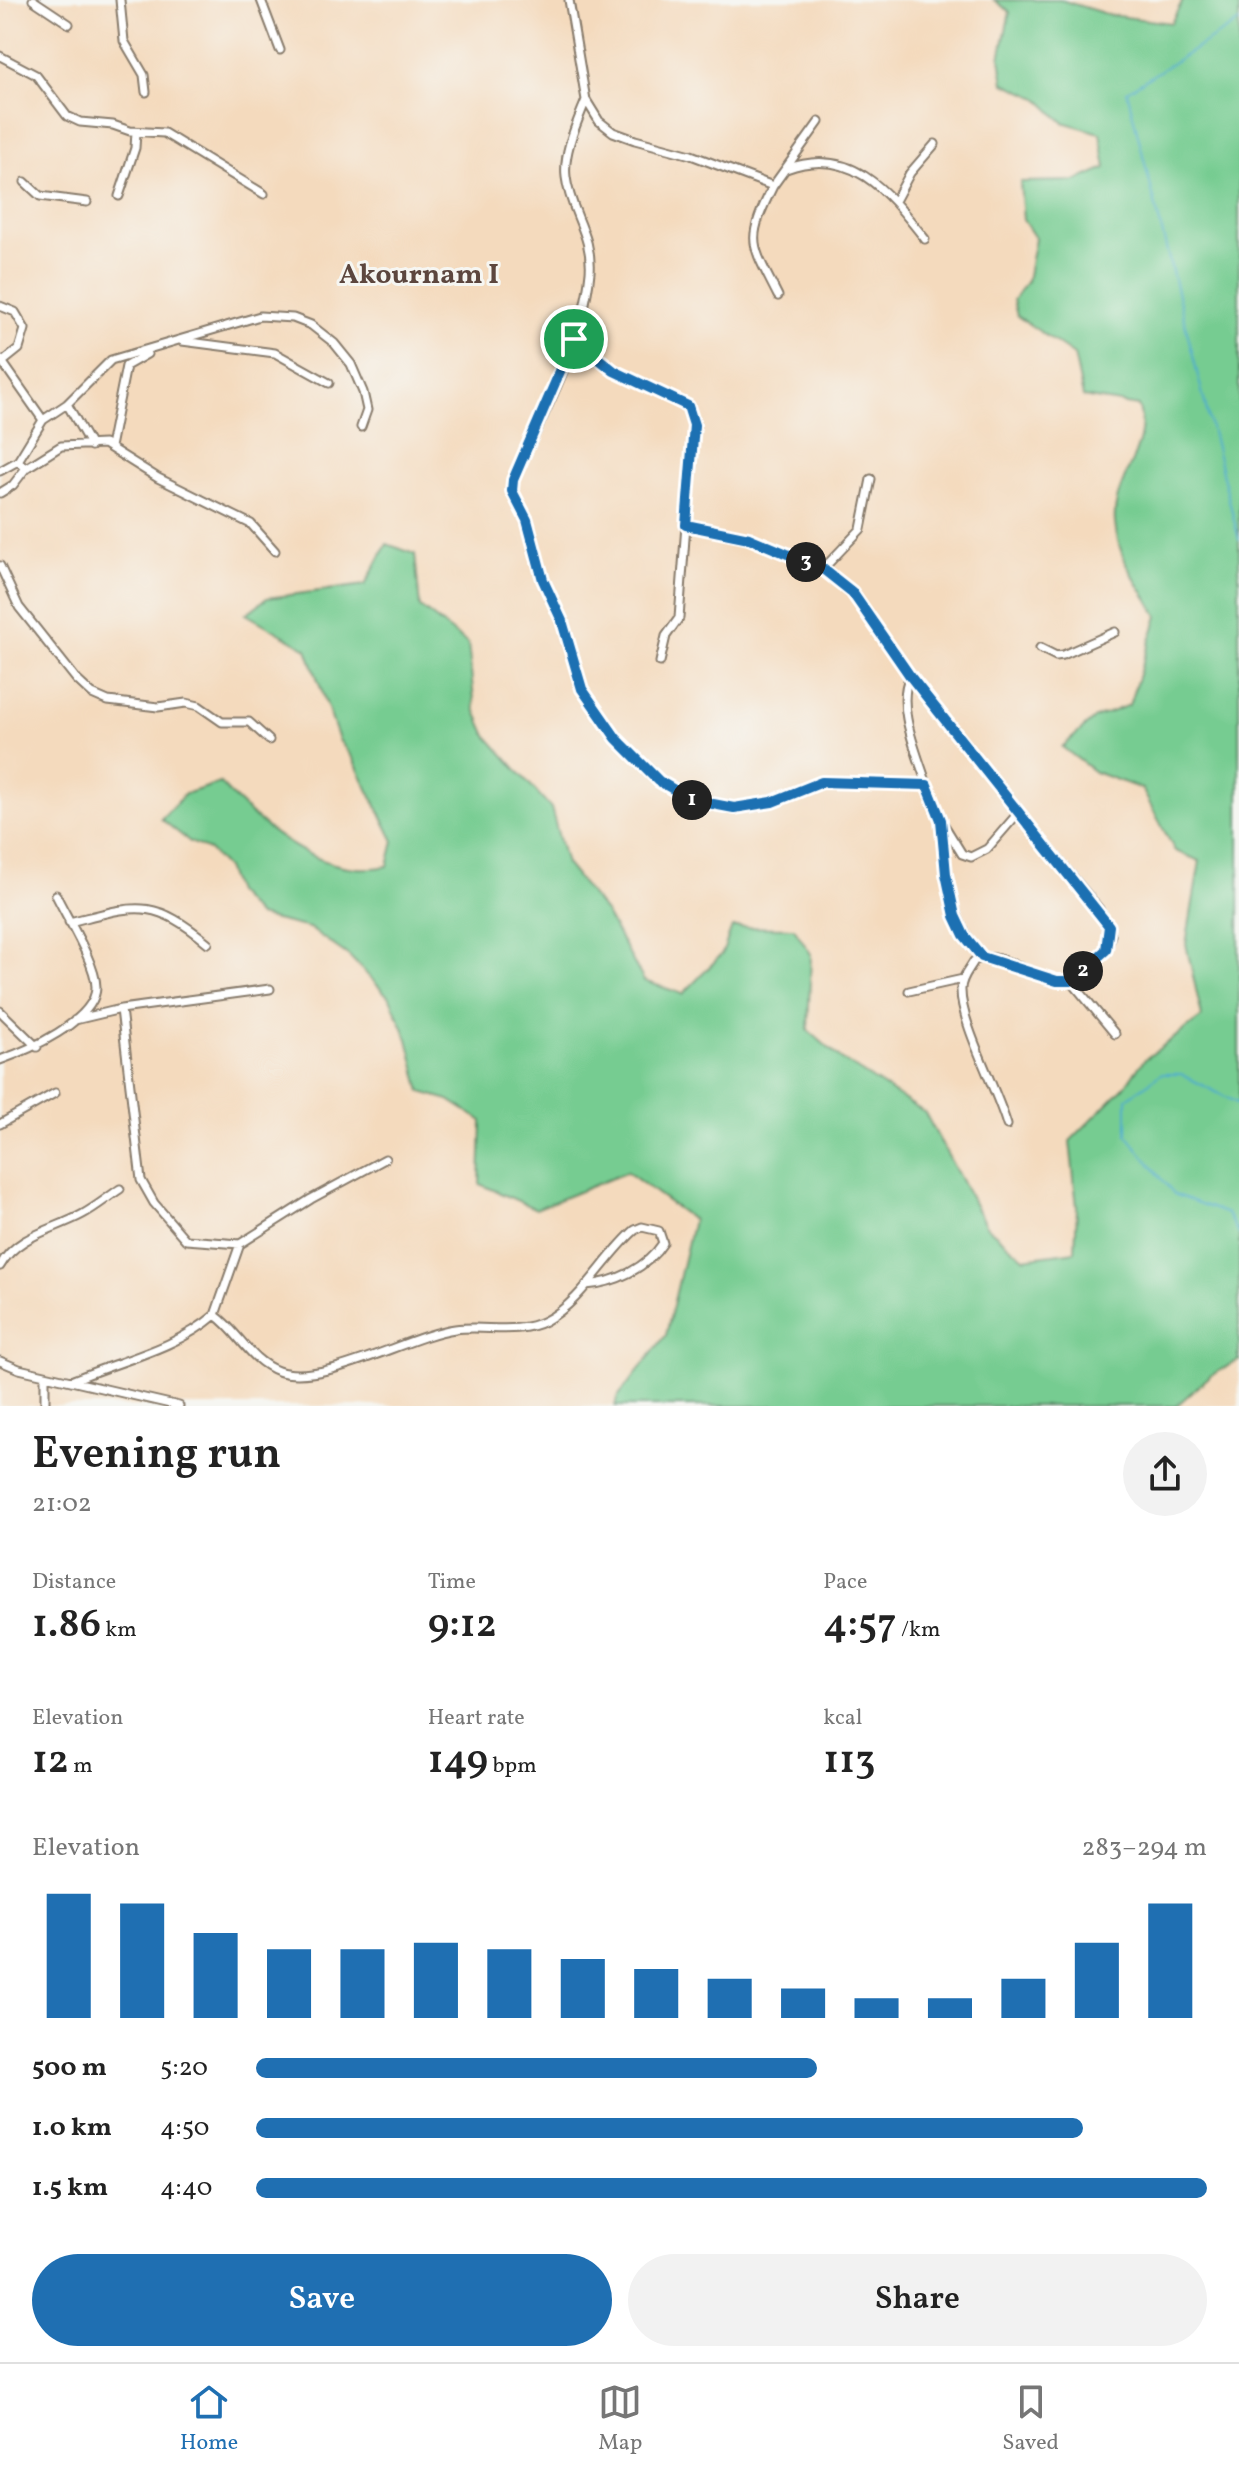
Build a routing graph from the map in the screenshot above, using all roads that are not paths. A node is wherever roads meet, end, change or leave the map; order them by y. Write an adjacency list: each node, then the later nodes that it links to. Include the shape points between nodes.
1 (33, 0): 5 (street)
2 (120, 0): 8 (street, via 124,41 144,75)
3 (261, 0): 6 (street)
4 (569, 0): 9 (street)
5 (69, 24)
6 (280, 50)
7 (0, 56): 11 (street, via 36,75 67,116)
8 (146, 92)
9 (586, 100): 15 (street, via 613,132); 23 (street, via 566,165 570,196 590,255)
10 (819, 122): 13 (street)
11 (136, 132): 16 (street, via 164,133); 17 (street)
12 (935, 144): 18 (street)
13 (786, 169): 15 (street); 18 (street, via 810,161 844,164)
14 (25, 182): 19 (street, via 40,196)
15 (773, 186): 21 (street, via 753,237 756,255)
16 (264, 194)
17 (119, 196)
18 (895, 201): 20 (street)
19 (87, 202)
20 (925, 239)
21 (778, 296)
22 (0, 306): 27 (street, via 15,312 25,329 19,349)
23 (574, 339): 40 (street, via 614,371 688,406 694,425); 49 (street, via 512,491 527,520 582,689 616,738 659,781 712,806 757,806 822,782)
24 (180, 340): 25 (street); 29 (street, via 275,353); 32 (street, via 260,316 311,325 351,364 367,410)
25 (171, 344): 26 (street); 28 (street)
26 (120, 356): 28 (street); 30 (street, via 101,367)
27 (2, 361): 31 (street)
28 (126, 366): 34 (street)
29 (329, 383)
30 (67, 404): 31 (street); 33 (street)
31 (43, 420): 35 (street)
32 (361, 427)
33 (91, 446): 34 (street); 36 (street, via 61,446)
34 (110, 447): 41 (street, via 158,478 251,524)
35 (18, 461): 36 (street); 37 (street)
36 (26, 468): 39 (street)
37 (0, 471)
38 (871, 479): 43 (street, via 861,529)
39 (0, 493)
40 (686, 525): 43 (street, via 749,538); 46 (street, via 679,618 666,636)
41 (275, 551)
42 (0, 566): 48 (street, via 19,607 92,694 158,707 199,706 222,722 249,722)
43 (823, 569): 47 (street, via 852,592)
44 (1115, 632): 45 (street, via 1063,655)
45 (1040, 648)
46 (660, 662)
47 (910, 676): 49 (street, via 910,729); 50 (street)
48 (269, 740)
49 (927, 785): 51 (street)
50 (1019, 812): 51 (street, via 987,849 971,857 962,854); 57 (street, via 1109,926 1106,950)
51 (941, 820): 55 (street, via 955,916)
52 (56, 895): 53 (street)
53 (69, 922): 54 (street, via 143,907 173,917); 62 (street, via 96,985)
54 (208, 943)
55 (982, 957): 56 (street); 57 (street)
56 (963, 979): 59 (street); 68 (street, via 969,1021)
57 (1071, 981): 63 (street)
58 (270, 989): 60 (street)
59 (909, 991)
60 (121, 1009): 62 (street); 71 (street, via 141,1180 186,1240)
61 (0, 1011): 64 (street)
62 (75, 1020): 64 (street)
63 (1115, 1034)
64 (37, 1047): 65 (street)
65 (0, 1060)
66 (55, 1093): 67 (street)
67 (0, 1124)
68 (1007, 1125)
69 (385, 1159): 71 (street)
70 (120, 1189): 72 (street, via 83,1214 19,1244)
71 (240, 1244): 74 (street)
72 (0, 1266)
73 (586, 1285): 73 (street, via 635,1230 659,1231 663,1243 653,1256 615,1280); 74 (street, via 542,1322 455,1329 347,1365 292,1374 257,1360)
74 (215, 1315): 77 (street, via 174,1340)
75 (0, 1361): 76 (street)
76 (45, 1375): 77 (street); 79 (street)
77 (71, 1381): 78 (street)
78 (161, 1404): 80 (street)
79 (45, 1406)
80 (179, 1406)

